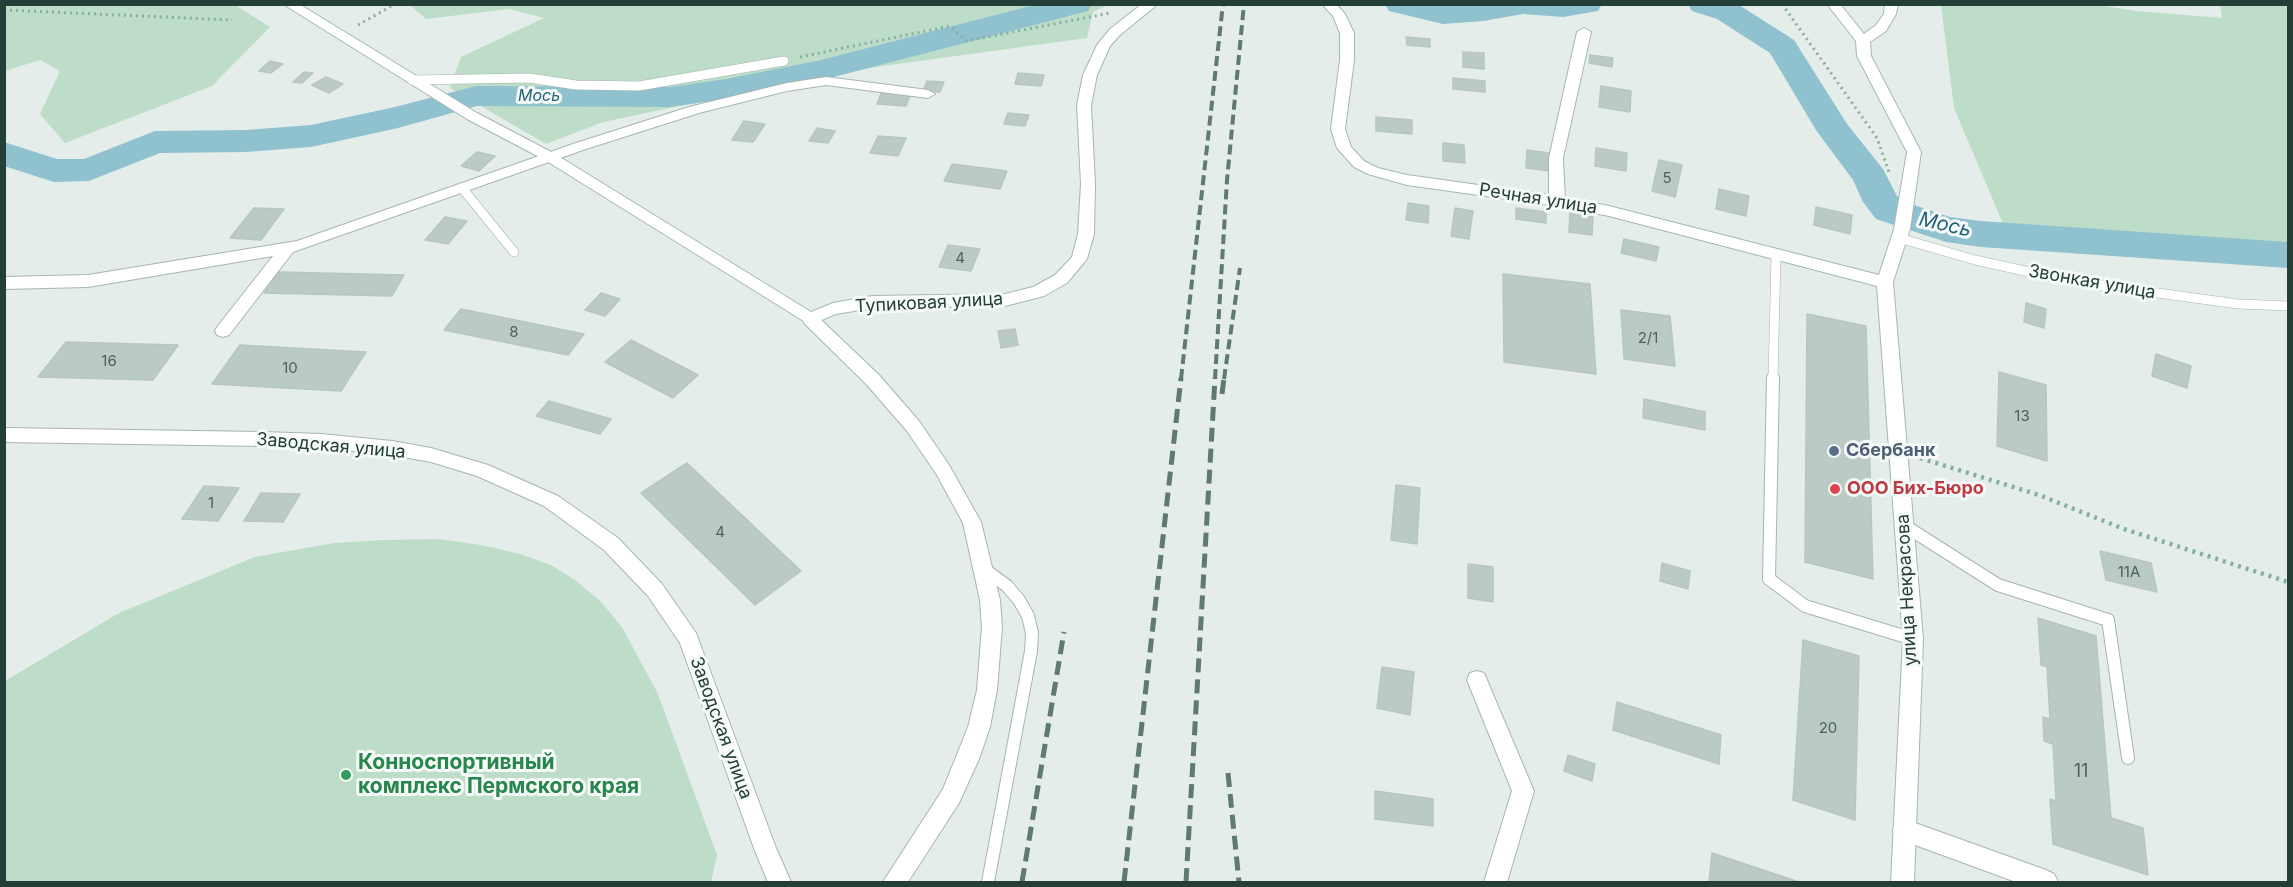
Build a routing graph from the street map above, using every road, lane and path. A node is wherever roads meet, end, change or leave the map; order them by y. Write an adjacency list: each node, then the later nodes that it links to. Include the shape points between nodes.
1 (289, 4): 12 (street)
2 (395, 4): 12 (path)
3 (1152, 4): 9 (street, Тупиковая улица)
4 (1328, 4): 20 (street, Речная улица, via 1339,14 1347,33 1338,129 1351,158 1373,171 1407,180)
5 (1782, 4): 18 (path, via 1877,138)
6 (1833, 4): 13 (street)
7 (1892, 4): 13 (street, via 1881,28)
8 (4, 10): 10 (path)
9 (1135, 15): 14 (path, via 1107,13 967,41 950,26); 28 (street, Тупиковая улица, via 1104,45 1090,75 1084,105 1086,234 1079,259 1061,279 1038,292 1005,300 872,302 834,309)
10 (232, 20)
11 (1584, 32): 20 (street, via 1556,158)
12 (338, 35): 15 (street)
13 (1863, 41): 21 (street, улица Некрасова, via 1864,56 1914,152)
14 (784, 61): 15 (lane, via 639,86 576,85 529,78)
15 (412, 80): 17 (street)
16 (928, 94): 17 (street, via 816,82 694,110)
17 (550, 158): 19 (street); 28 (street)
18 (1890, 177)
19 (462, 188): 22 (street); 23 (lane)
20 (1557, 201): 24 (street, Речная улица)
21 (1901, 233): 25 (street, улица Некрасова); 27 (lane, Звонкая улица, via 1975,260 2070,281 2238,304)
22 (288, 248): 26 (street, via 88,281); 29 (street)
23 (514, 252)
24 (1776, 256): 25 (street, Речная улица); 35 (lane, via 1768,579 1805,606)
25 (1885, 282): 31 (street, улица Некрасова)
26 (4, 283)
27 (2289, 306)
28 (810, 319): 33 (street, via 873,380 925,444 972,522)
29 (223, 331)
30 (4, 435): 39 (street, Заводская улица, via 297,441 392,448 482,470 551,501 611,544 655,590 690,639)
31 (1899, 451): 32 (street, улица Некрасова); 34 (path)
32 (1905, 526): 35 (street, улица Некрасова); 37 (lane, via 1998,585 2108,620)
33 (984, 569): 40 (street, via 992,627 987,690 979,727 951,796); 41 (lane, via 1020,600 1032,633)
34 (2289, 582)
35 (1914, 639): 38 (street, улица Некрасова)
36 (1477, 680): 42 (street, via 1522,791)
37 (2128, 758)
38 (1904, 830): 43 (street, улица Некрасова); 44 (street)
39 (780, 882)
40 (895, 882)
41 (988, 882)
42 (1496, 882)
43 (1903, 882)
44 (2046, 882)

